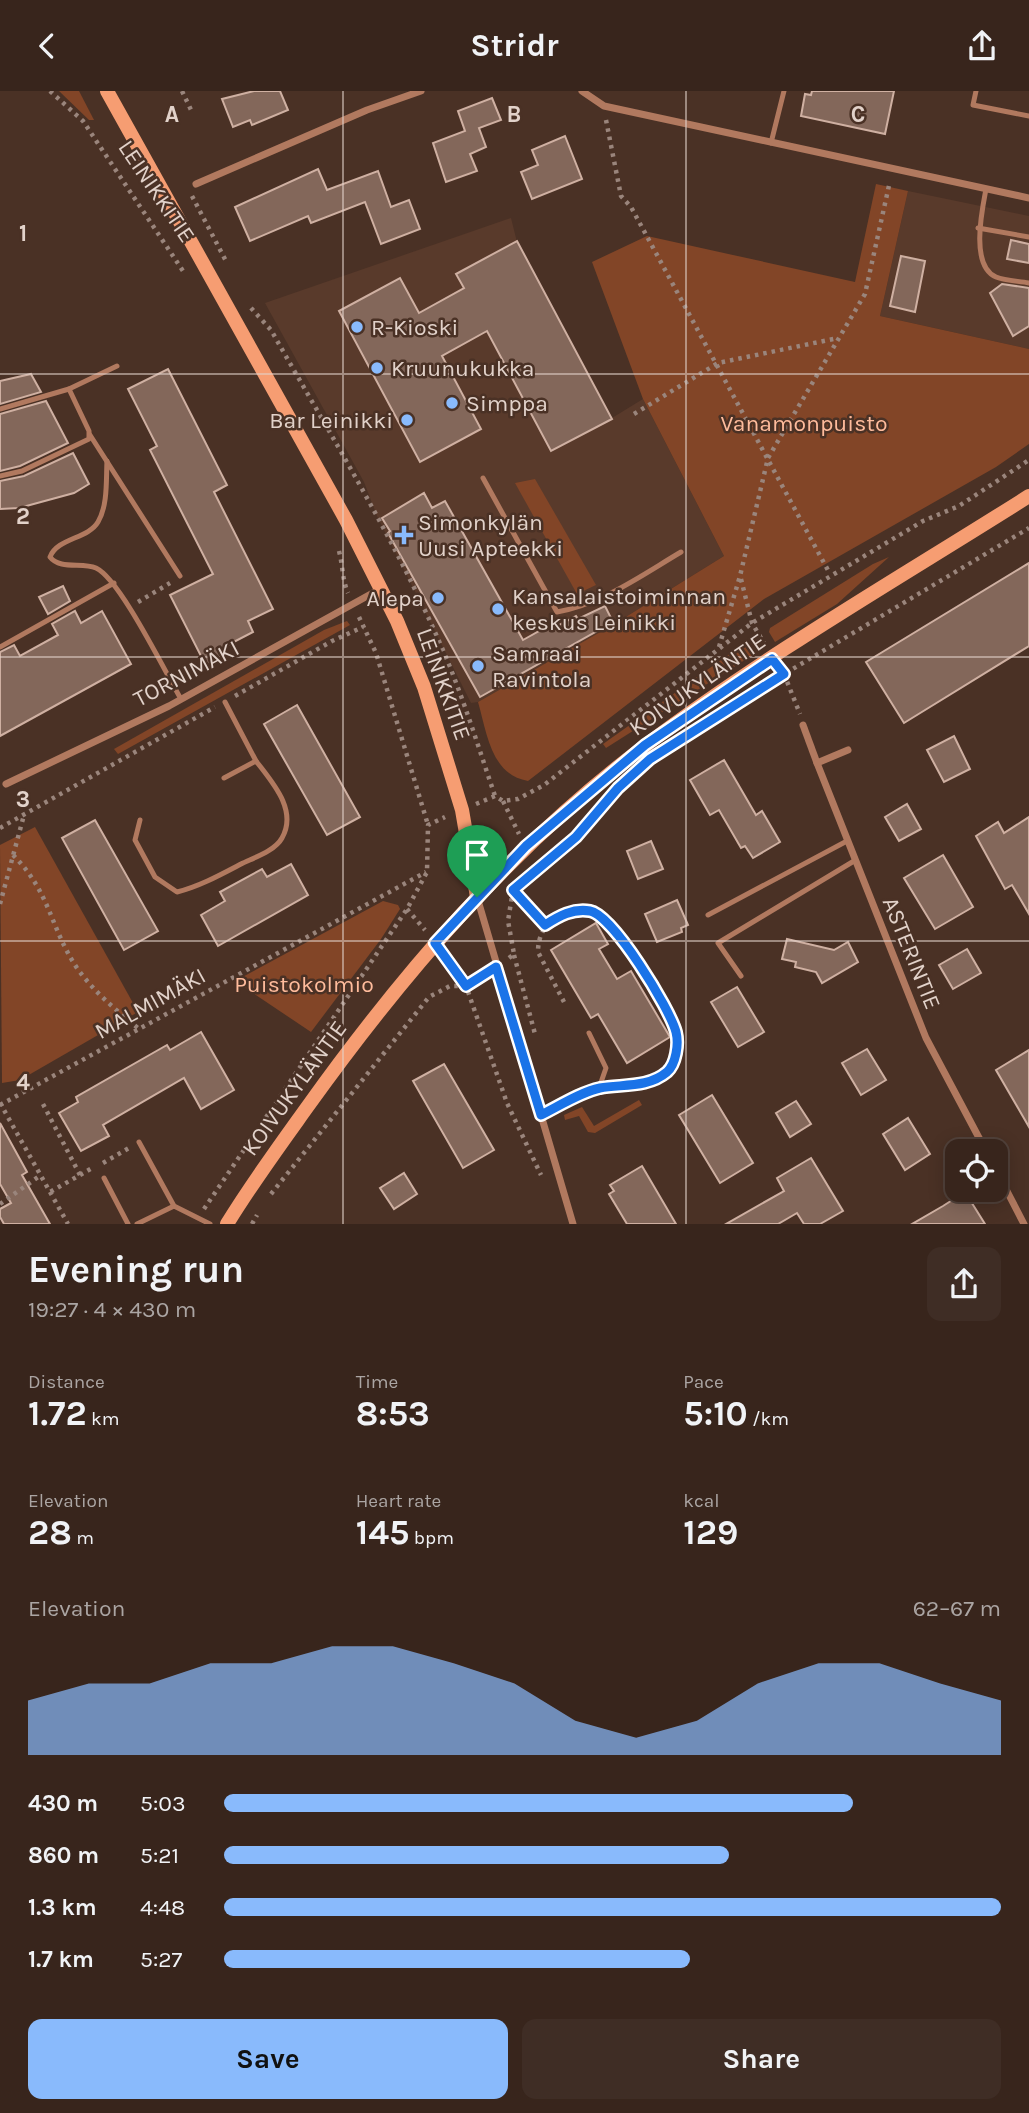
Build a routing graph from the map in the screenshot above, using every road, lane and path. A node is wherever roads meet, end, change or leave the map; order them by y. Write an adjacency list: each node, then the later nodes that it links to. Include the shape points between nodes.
1 (50, 91): 20 (path, LEINIKKITIE, via 83,121)
2 (107, 91): 42 (main road, LEINIKKITIE)
3 (182, 91): 9 (path)
4 (421, 91): 13 (street)
5 (582, 91): 8 (street)
6 (784, 91): 11 (lane)
7 (976, 91): 10 (lane, via 973,105)
8 (604, 106): 11 (street); 24 (path, via 621,196)
9 (192, 112)
10 (1029, 116)
11 (772, 143): 12 (street)
12 (892, 170): 15 (street); 23 (path, via 866,294)
13 (196, 184)
14 (187, 188): 19 (path)
15 (986, 188): 16 (street); 17 (lane)
16 (1029, 198)
17 (978, 228): 18 (lane); 21 (lane, via 985,266 995,276)
18 (1029, 237)
19 (230, 270)
20 (190, 282)
21 (1029, 283)
22 (248, 305): 60 (path, via 271,330 362,490 445,656)
23 (839, 338): 24 (path); 30 (path)
24 (718, 363): 28 (path); 30 (path)
25 (117, 366): 26 (lane)
26 (69, 389): 27 (lane); 29 (lane)
27 (0, 409)
28 (634, 414)
29 (90, 435): 31 (lane); 32 (lane, via 85,442 22,471)
30 (768, 458): 38 (path); 40 (path)
31 (107, 461): 39 (lane); 41 (lane, via 99,520 93,529 54,549 50,557 55,562 96,568)
32 (0, 476)
33 (483, 478): 37 (lane, via 556,613 618,589)
34 (1029, 496): 49 (main road, KOIVUKYLÄNTIE)
35 (1029, 529): 50 (path)
36 (334, 541): 43 (path)
37 (681, 552)
38 (830, 575)
39 (180, 576): 44 (path)
40 (740, 576): 45 (path); 48 (path)
41 (114, 583): 44 (lane); 47 (lane)
42 (380, 589): 43 (street, TORNIMÄKI); 71 (main road, LEINIKKITIE, via 397,621 435,724 462,810)
43 (352, 603): 46 (path); 52 (street, TORNIMÄKI)
44 (128, 608): 52 (lane)
45 (752, 623)
46 (363, 627): 53 (path, TORNIMÄKI); 64 (path, via 376,653)
47 (0, 647)
48 (719, 648)
49 (772, 659): 50 (path); 71 (main road, KOIVUKYLÄNTIE, via 645,745 526,846)
50 (784, 674): 51 (path); 54 (path)
51 (774, 680)
52 (181, 699): 59 (street, TORNIMÄKI)
53 (225, 702): 56 (lane); 62 (path, TORNIMÄKI)
54 (803, 725): 57 (street, ASTERINTIE)
55 (848, 750): 57 (street)
56 (256, 761): 58 (lane); 63 (lane, via 285,803 282,838 271,849 177,892 155,877 135,840)
57 (817, 763): 66 (street, ASTERINTIE)
58 (224, 778)
59 (6, 784)
60 (495, 796)
61 (611, 796): 70 (path, via 576,837)
62 (24, 814): 65 (path, TORNIMÄKI); 67 (path)
63 (140, 820)
64 (428, 825)
65 (0, 828)
66 (847, 841): 68 (street, ASTERINTIE); 74 (lane)
67 (13, 855): 72 (path); 81 (path, via 45,896 77,967 95,991)
68 (855, 861): 78 (lane, via 718,943); 88 (street, ASTERINTIE, via 926,1038)
69 (427, 872): 81 (path, MALMIMÄKI)
70 (513, 890): 75 (path); 77 (path, via 508,921 514,954)
71 (477, 897): 76 (main road, KOIVUKYLÄNTIE); 77 (street, LEINIKKITIE)
72 (0, 904)
73 (407, 909): 76 (path)
74 (708, 915)
75 (545, 925): 80 (path, via 538,952); 83 (path, via 575,911 600,915 615,929 653,988 676,1031 675,1056 665,1074)
76 (435, 943): 79 (path); 102 (main road, KOIVUKYLÄNTIE, via 346,1053)
77 (496, 967): 79 (path); 87 (street, LEINIKKITIE)
78 (741, 976)
79 (466, 986): 93 (path, via 507,1103); 103 (path, via 450,986 429,997 262,1205)
80 (564, 1002)
81 (139, 1029): 85 (path, MALMIMÄKI)
82 (589, 1033): 84 (lane, via 606,1068)
83 (632, 1087): 84 (lane)
84 (599, 1088): 87 (lane)
85 (0, 1104): 91 (path)
86 (43, 1104): 94 (path, via 80,1175)
87 (541, 1115): 104 (street, LEINIKKITIE)
88 (980, 1139)
89 (139, 1142): 90 (path); 97 (lane)
90 (103, 1163)
91 (41, 1175): 94 (path); 96 (path)
92 (104, 1178): 99 (lane)
93 (542, 1178)
94 (50, 1192): 98 (path)
95 (1008, 1193): 105 (street)
96 (0, 1204)
97 (174, 1206): 100 (lane); 101 (lane)
98 (68, 1224)
99 (128, 1224)
100 (137, 1224)
101 (210, 1224)
102 (227, 1224)
103 (252, 1224)
104 (573, 1224)
105 (1024, 1224)

